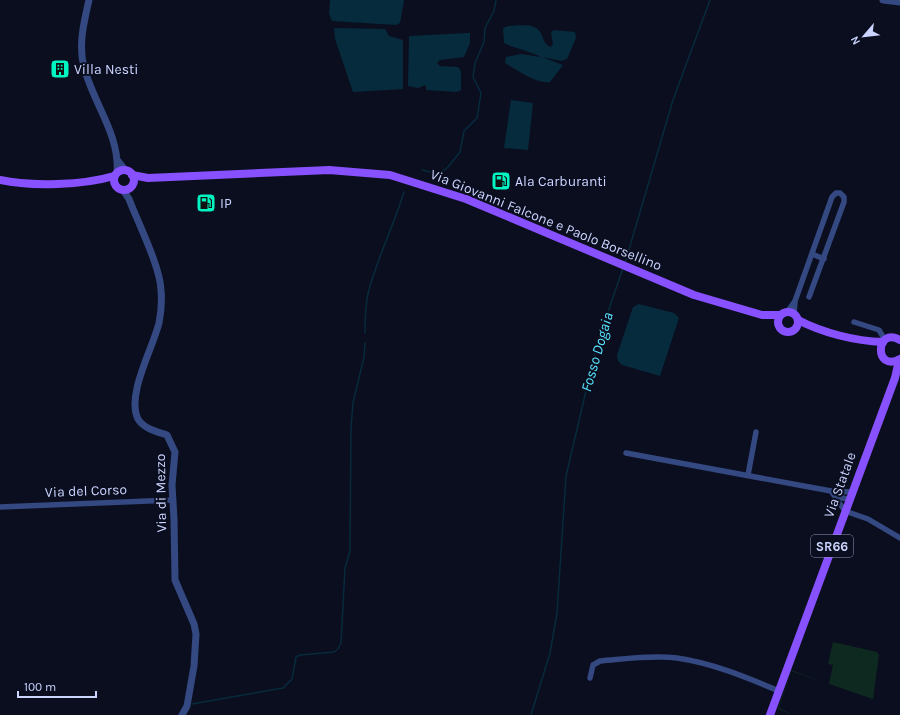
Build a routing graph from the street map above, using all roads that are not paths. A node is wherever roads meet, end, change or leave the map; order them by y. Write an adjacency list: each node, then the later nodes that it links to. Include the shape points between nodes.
1 (89, 0): 4 (street, via 81,50 84,67 108,125)
2 (883, 0): 3 (street)
3 (900, 2)
4 (122, 174): 5 (main road, Via Giovanni Falcone e Paolo Borsellino); 7 (main road, Via Giovanni Falcone e Paolo Borsellino); 8 (main road); 9 (main road)
5 (148, 178): 9 (main road, Via Giovanni Falcone e Paolo Borsellino); 13 (main road, Via Giovanni Falcone e Paolo Borsellino, via 329,170 390,175 466,198 694,295)
6 (0, 180): 7 (main road, Via Giovanni Falcone e Paolo Borsellino, via 29,184)
7 (99, 181): 8 (main road, Via Giovanni Falcone e Paolo Borsellino)
8 (115, 185): 9 (main road, Via Giovanni Falcone e Paolo Borsellino)
9 (128, 187): 32 (street, Via di Mezzo, via 128,199 157,270 161,291 159,322 139,380 135,405 138,419 143,425 167,436 172,444 175,452)
10 (812, 254): 11 (street); 11 (street, via 832,197 840,193 844,197 844,202); 14 (street)
11 (824, 259): 12 (street)
12 (809, 297)
13 (762, 315): 14 (main road, Via Giovanni Falcone e Paolo Borsellino); 16 (main road, Via Giovanni Falcone e Paolo Borsellino)
14 (790, 315): 16 (main road); 17 (main road, Via Giovanni Falcone e Paolo Borsellino); 18 (main road)
15 (854, 322): 21 (street, via 879,330)
16 (778, 325): 18 (main road, Via Giovanni Falcone e Paolo Borsellino, via 785,332)
17 (813, 328): 18 (main road, Via Giovanni Falcone e Paolo Borsellino); 20 (main road, Via Giovanni Falcone e Paolo Borsellino)
18 (795, 329)
19 (900, 339): 21 (main road, Via Giovanni Falcone e Paolo Borsellino, via 891,337)
20 (867, 341): 21 (main road, Via Giovanni Falcone e Paolo Borsellino); 22 (main road, Via Giovanni Falcone e Paolo Borsellino)
21 (884, 341): 22 (main road)
22 (880, 350): 24 (main road, Via Giovanni Falcone e Paolo Borsellino)
23 (900, 360): 24 (main road, SR66); 25 (main road, Via Statale / SR66)
24 (888, 361): 25 (main road)
25 (894, 378): 30 (main road, Via Statale / SR66)
26 (756, 432): 28 (street)
27 (626, 453): 28 (street)
28 (748, 475): 29 (street)
29 (830, 491): 30 (street); 31 (street)
30 (850, 495): 31 (street); 34 (main road, Via Statale / SR66)
31 (835, 497): 34 (street)
32 (173, 500): 33 (street, Via del Corso); 38 (street, Via di Mezzo, via 175,580 196,634 194,666 187,706)
33 (0, 507)
34 (845, 511): 35 (street, via 868,519); 37 (main road, Via Statale / SR66)
35 (900, 538)
36 (590, 678): 37 (street, via 593,665 600,660 676,658 706,663)
37 (779, 691): 39 (main road, Via Statale / SR66)
38 (182, 715)
39 (770, 715)

